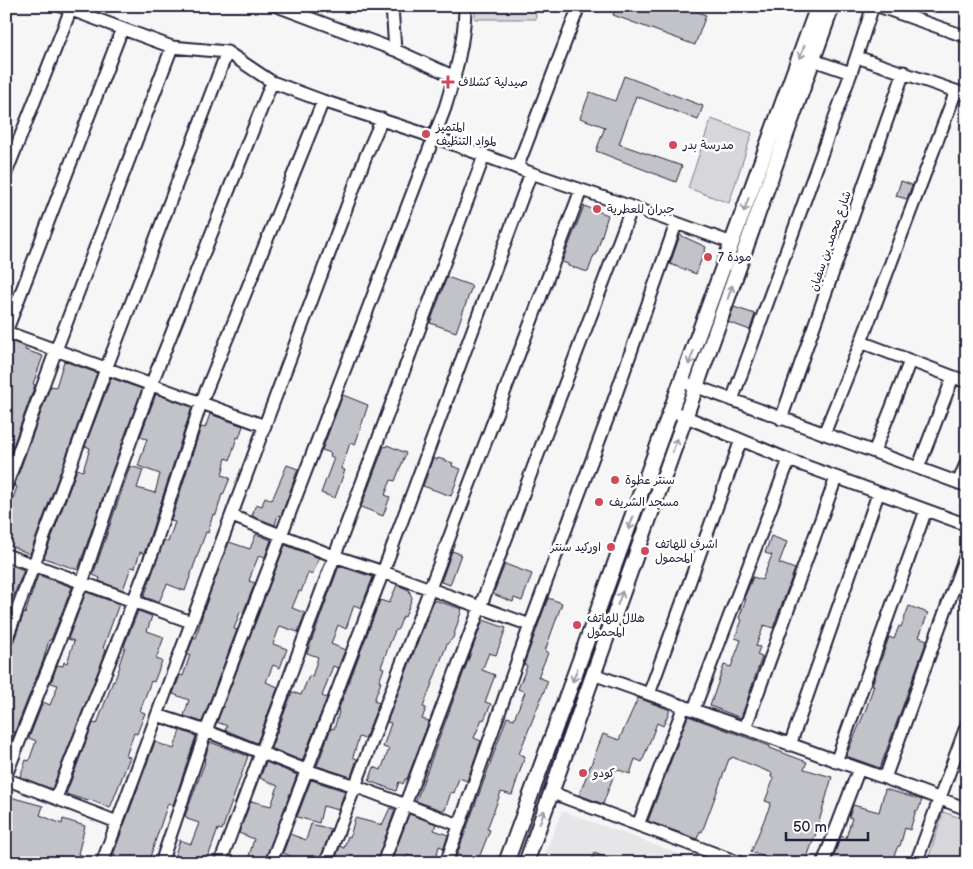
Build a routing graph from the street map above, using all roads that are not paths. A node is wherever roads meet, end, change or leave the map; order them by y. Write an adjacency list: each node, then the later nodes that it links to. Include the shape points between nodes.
1 (277, 6): 13 (street)
2 (392, 6): 13 (street)
3 (465, 6): 19 (street, via 465,25)
4 (579, 6): 26 (street)
5 (818, 6): 32 (street, one-way to 32)
6 (832, 6): 16 (street)
7 (873, 6): 15 (street)
8 (878, 6): 11 (street)
9 (66, 8): 10 (street); 27 (street)
10 (122, 29): 12 (street); 33 (street)
11 (967, 37)
12 (172, 47): 14 (street); 35 (street)
13 (394, 50): 19 (street)
14 (228, 52): 20 (street); 37 (street)
15 (857, 57): 17 (street); 18 (street)
16 (813, 60): 18 (street); 42 (street, one-way to 16)
17 (904, 72): 21 (street); 47 (street, شارع محمد بن سفيان)
18 (852, 73): 43 (street)
19 (455, 77): 24 (street)
20 (272, 82): 22 (street); 41 (street)
21 (961, 93): 34 (street)
22 (323, 101): 23 (street); 44 (street)
23 (382, 119): 24 (street); 48 (street)
24 (434, 137): 25 (street); 62 (street)
25 (484, 156): 26 (street); 65 (street)
26 (518, 168): 28 (street)
27 (6, 173)
28 (531, 173): 29 (street); 67 (street)
29 (582, 190): 30 (street); 69 (street)
30 (632, 207): 31 (street); 71 (street)
31 (676, 224): 32 (street); 73 (street)
32 (732, 243): 39 (street, one-way to 39)
33 (6, 332): 35 (street)
34 (861, 342): 36 (street); 49 (street)
35 (56, 350): 37 (street); 57 (street)
36 (910, 361): 38 (street); 51 (street)
37 (106, 369): 41 (street); 66 (street)
38 (953, 377): 40 (street); 54 (street)
39 (682, 382): 42 (street); 45 (street)
40 (967, 382)
41 (151, 385): 44 (street); 68 (street)
42 (696, 387): 43 (street); 46 (street)
43 (732, 400): 47 (street)
44 (201, 403): 48 (street); 70 (street)
45 (672, 411): 46 (street); 106 (street, one-way to 106)
46 (685, 416): 50 (street); 75 (street, one-way to 46)
47 (782, 418): 49 (street)
48 (265, 426): 60 (street)
49 (824, 434): 51 (street)
50 (741, 440): 52 (street); 76 (street)
51 (874, 452): 54 (street)
52 (789, 460): 55 (street); 77 (street)
53 (967, 461): 56 (street)
54 (918, 468): 56 (street)
55 (836, 478): 58 (street); 80 (street)
56 (963, 484)
57 (6, 486)
58 (878, 494): 59 (street); 82 (street)
59 (926, 510): 61 (street); 84 (street)
60 (232, 516): 62 (street); 72 (street)
61 (967, 525)
62 (281, 534): 65 (street); 81 (street)
63 (967, 551): 88 (street)
64 (6, 555): 66 (street)
65 (334, 556): 67 (street); 83 (street)
66 (34, 565): 68 (street); 74 (street)
67 (383, 572): 69 (street); 86 (street)
68 (82, 583): 70 (street); 87 (street)
69 (431, 589): 71 (street); 90 (street)
70 (135, 600): 72 (street); 92 (street)
71 (480, 607): 73 (street); 94 (street)
72 (190, 622): 78 (street)
73 (530, 625): 98 (street)
74 (6, 640)
75 (593, 674): 76 (street); 91 (street)
76 (649, 694): 77 (street)
77 (689, 708): 80 (street); 97 (street)
78 (157, 715): 81 (street); 96 (street)
79 (967, 724): 93 (street)
80 (746, 728): 82 (street)
81 (206, 731): 83 (street); 100 (street)
82 (790, 745): 84 (street)
83 (261, 752): 86 (street); 101 (street)
84 (836, 762): 85 (street)
85 (859, 769): 88 (street); 109 (street)
86 (306, 770): 90 (street); 102 (street)
87 (6, 775)
88 (885, 778): 93 (street)
89 (6, 779): 92 (street)
90 (354, 786): 94 (street); 103 (street)
91 (550, 792): 97 (street); 107 (street, one-way to 91)
92 (56, 798): 96 (street)
93 (938, 799): 95 (street); 110 (street)
94 (406, 805): 98 (street); 104 (street)
95 (967, 809)
96 (117, 822): 99 (street)
97 (638, 824): 108 (street)
98 (459, 825): 105 (street)
99 (102, 863)
100 (161, 863)
101 (220, 863)
102 (271, 863)
103 (326, 863)
104 (383, 863)
105 (446, 863)
106 (506, 863)
107 (526, 863)
108 (740, 863)
109 (823, 863)
110 (916, 863)

